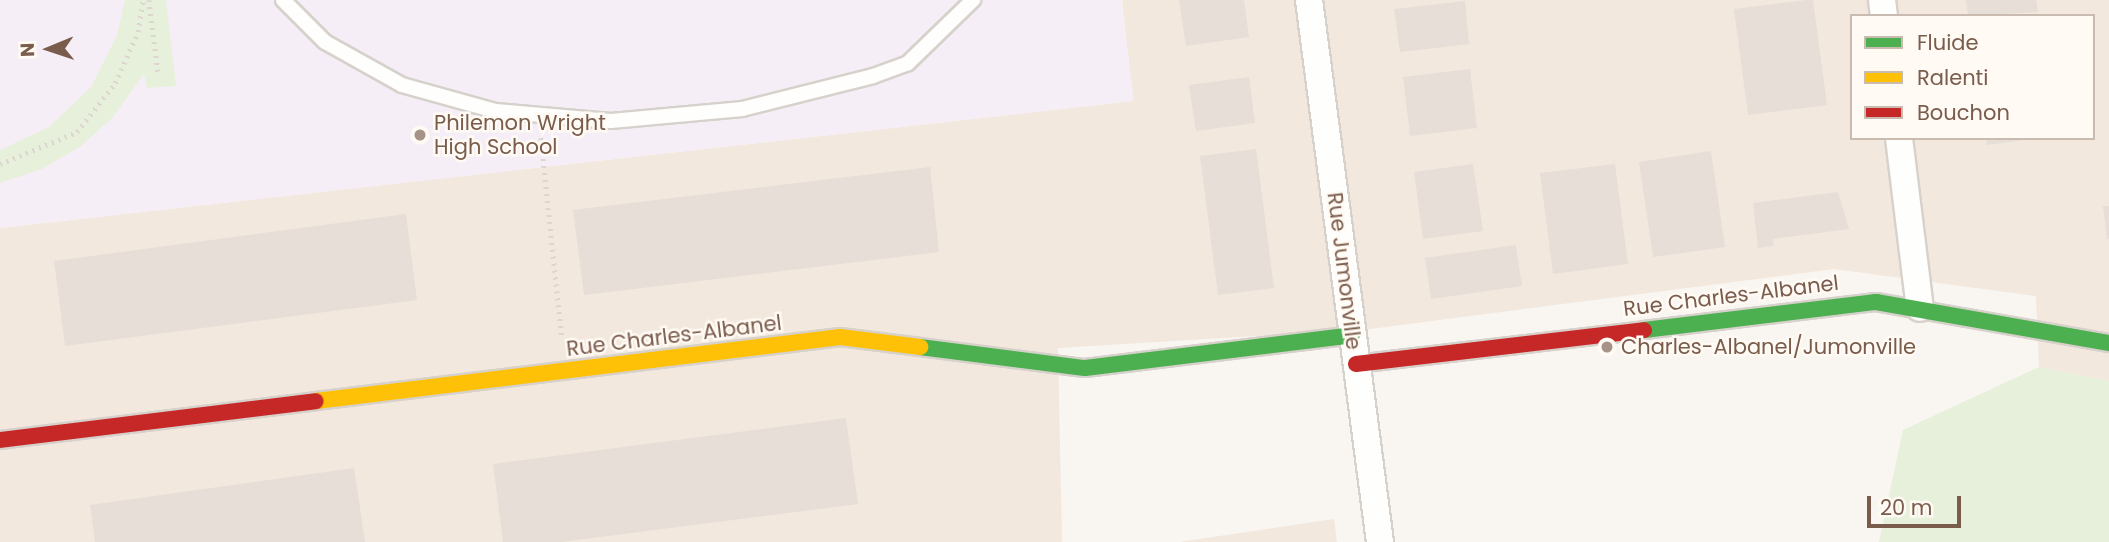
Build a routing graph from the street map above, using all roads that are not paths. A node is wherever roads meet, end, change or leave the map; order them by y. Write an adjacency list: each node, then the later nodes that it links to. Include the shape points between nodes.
1 (283, 0): 2 (lane, via 325,42 402,85 538,118 694,117 826,91 908,63)
2 (974, 0)
3 (1309, 0): 6 (street, Rue Jumonville)
4 (1899, 140): 5 (street)
5 (1920, 308): 7 (street, Rue Charles-Albanel); 8 (street, Rue Charles-Albanel, via 1817,305)
6 (1352, 335): 8 (street, Rue Jumonville); 9 (street, Rue Charles-Albanel, via 1085,368 841,337)
7 (2109, 343)
8 (1356, 364): 10 (street, Rue Jumonville)
9 (0, 440)
10 (1380, 542)

